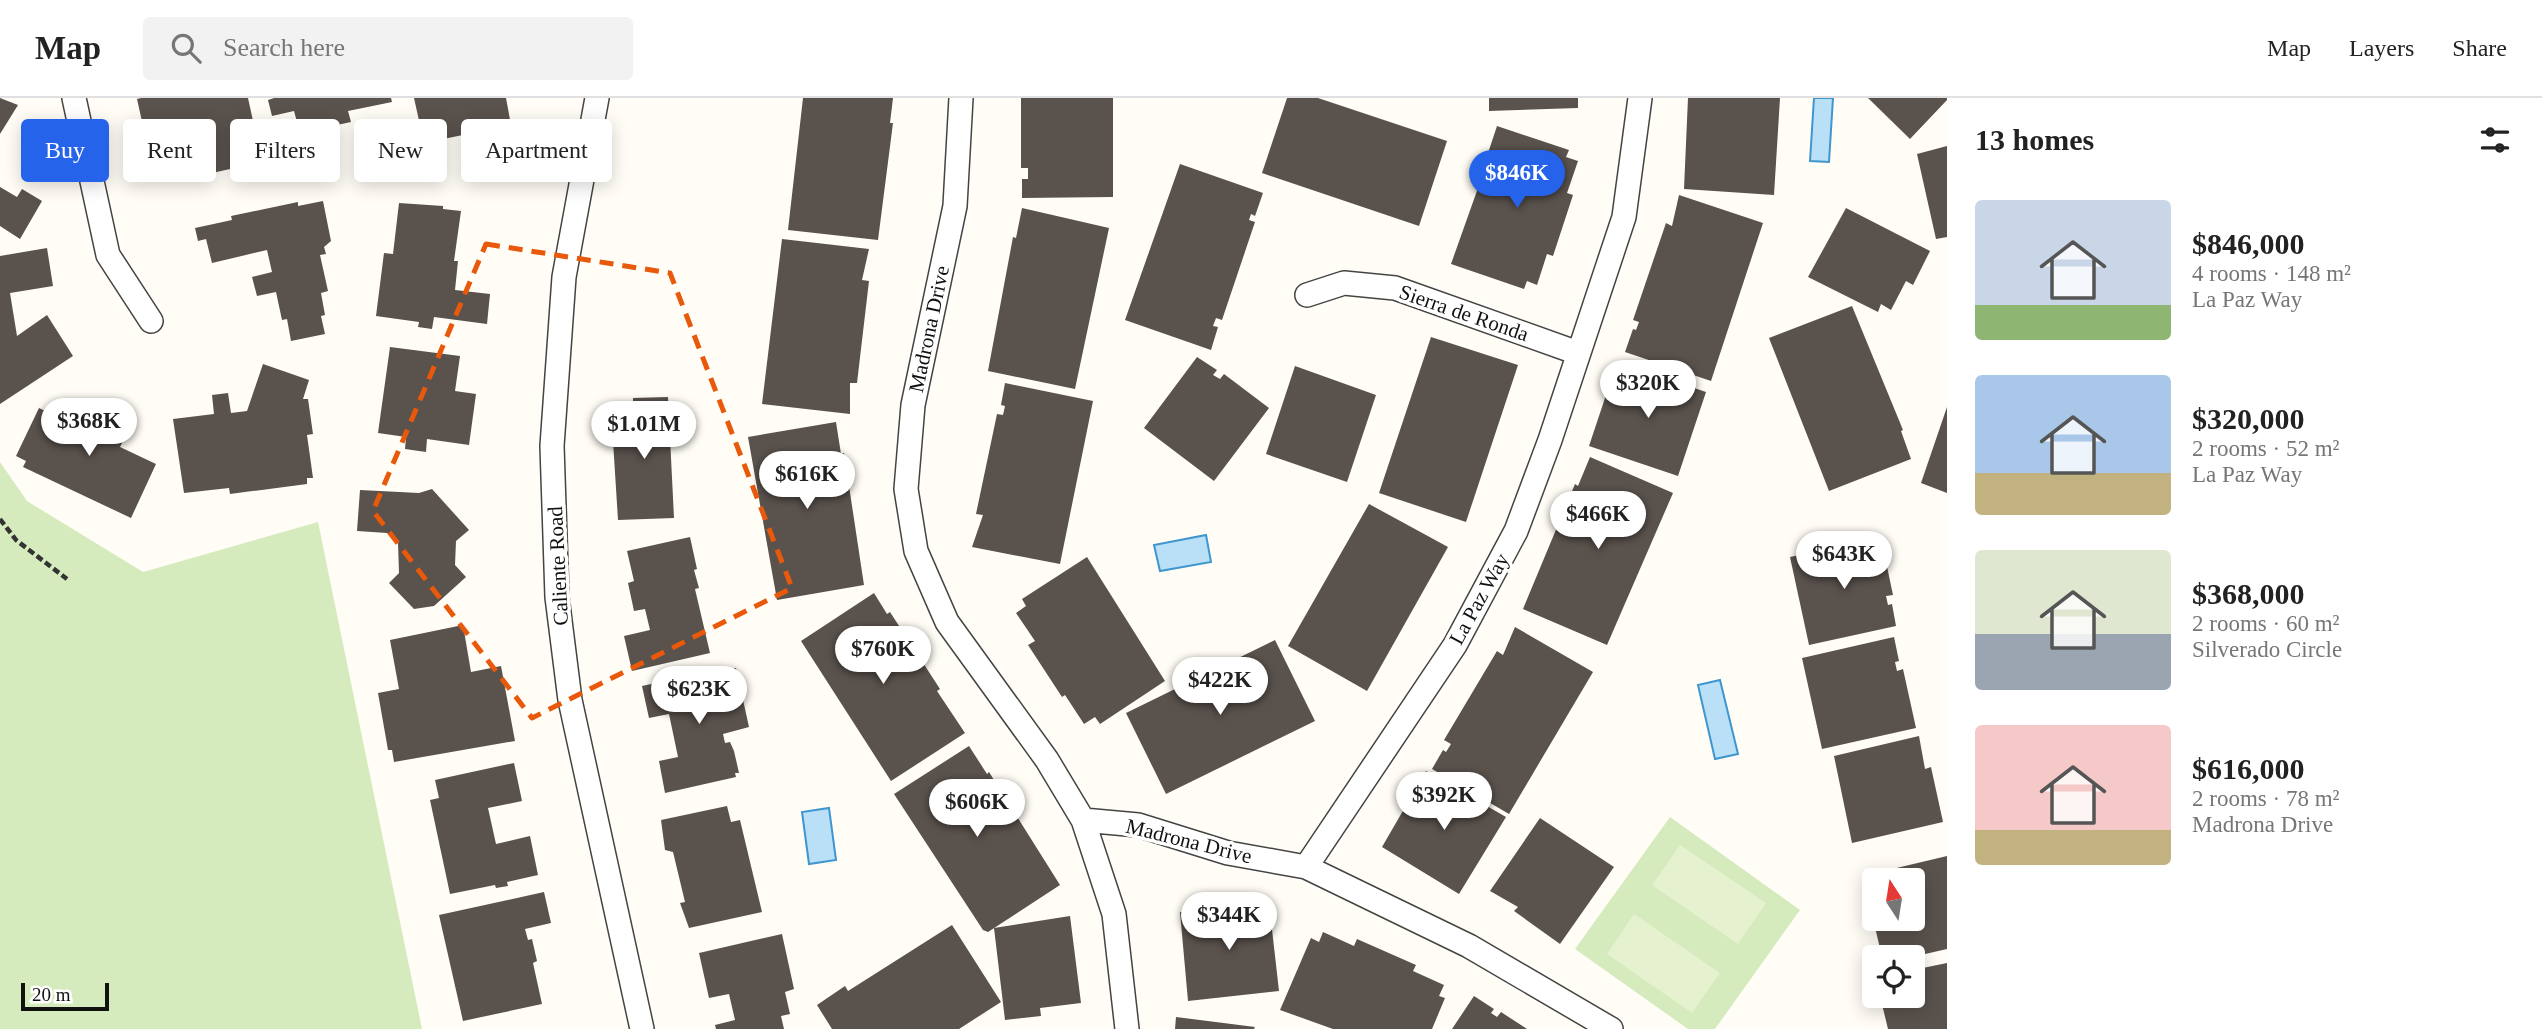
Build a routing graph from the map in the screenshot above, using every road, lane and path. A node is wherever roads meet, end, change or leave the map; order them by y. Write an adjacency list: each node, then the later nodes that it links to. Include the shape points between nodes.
1 (74, 98): 6 (street, via 108,255)
2 (597, 98): 12 (street, Caliente Road, via 564,277 552,446 557,597 570,701)
3 (961, 98): 10 (street, Madrona Drive, via 956,206 913,405 906,489 916,551 947,622 1047,760)
4 (1640, 98): 7 (street, La Paz Way, via 1624,217)
5 (1307, 295): 7 (street, Sierra de Ronda, via 1344,283 1395,288)
6 (151, 321)
7 (1578, 354): 11 (street, La Paz Way, via 1516,531 1455,645)
8 (0, 519): 9 (path, via 16,540)
9 (67, 579)
10 (1083, 820): 11 (street, Madrona Drive, via 1138,825 1228,853); 13 (street, via 1114,914)
11 (1306, 867): 14 (street, Madrona Drive, via 1469,946)
12 (642, 1029)
13 (1127, 1029)
14 (1611, 1029)

